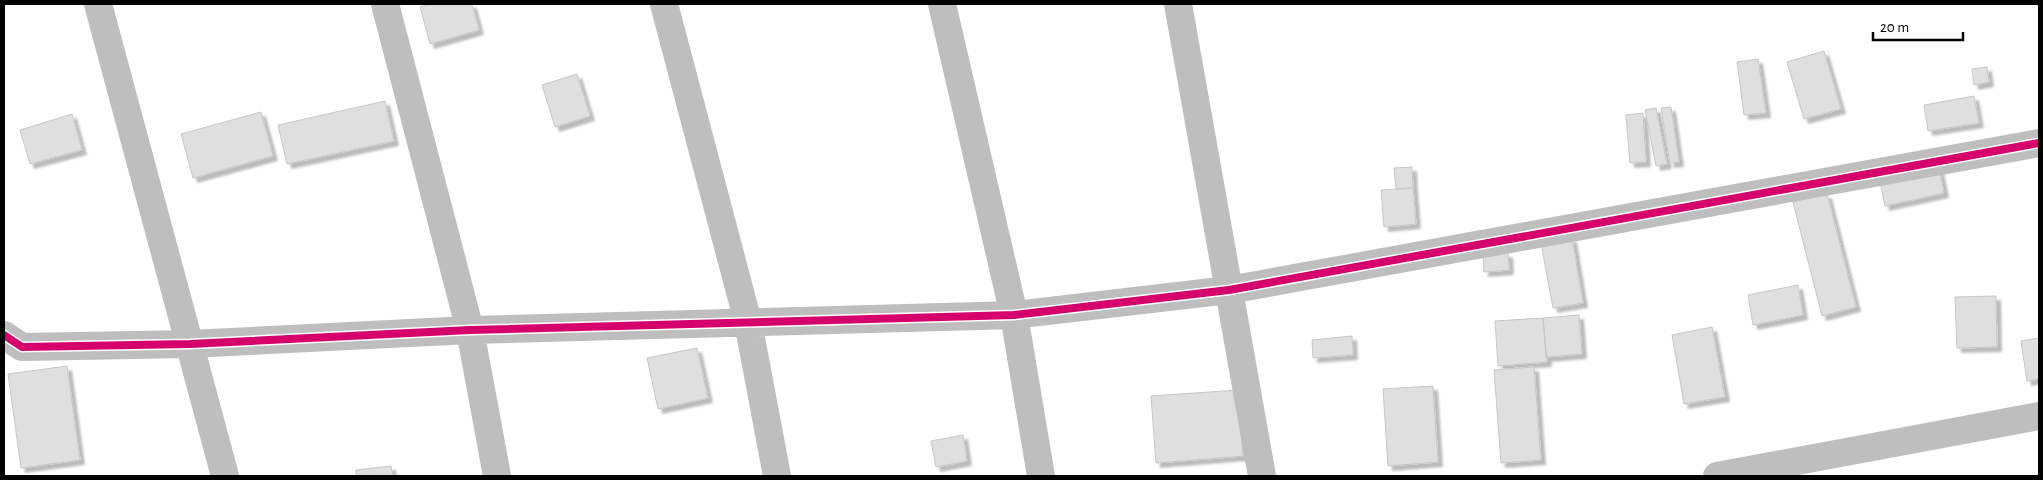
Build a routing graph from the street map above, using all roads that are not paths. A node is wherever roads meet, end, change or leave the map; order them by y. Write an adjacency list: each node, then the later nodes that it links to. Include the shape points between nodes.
1 (98, 4): 12 (street)
2 (385, 4): 10 (street)
3 (664, 4): 9 (street)
4 (942, 4): 8 (street)
5 (1178, 4): 7 (street)
6 (2039, 143): 7 (street)
7 (1229, 290): 8 (street); 19 (street)
8 (1014, 315): 9 (street); 18 (street)
9 (748, 322): 10 (street); 17 (street)
10 (470, 330): 12 (street); 16 (street)
11 (4, 335): 12 (street, via 22,347)
12 (190, 344): 15 (street)
13 (2039, 416): 14 (street)
14 (1727, 475)
15 (225, 476)
16 (498, 476)
17 (777, 476)
18 (1041, 476)
19 (1262, 476)

